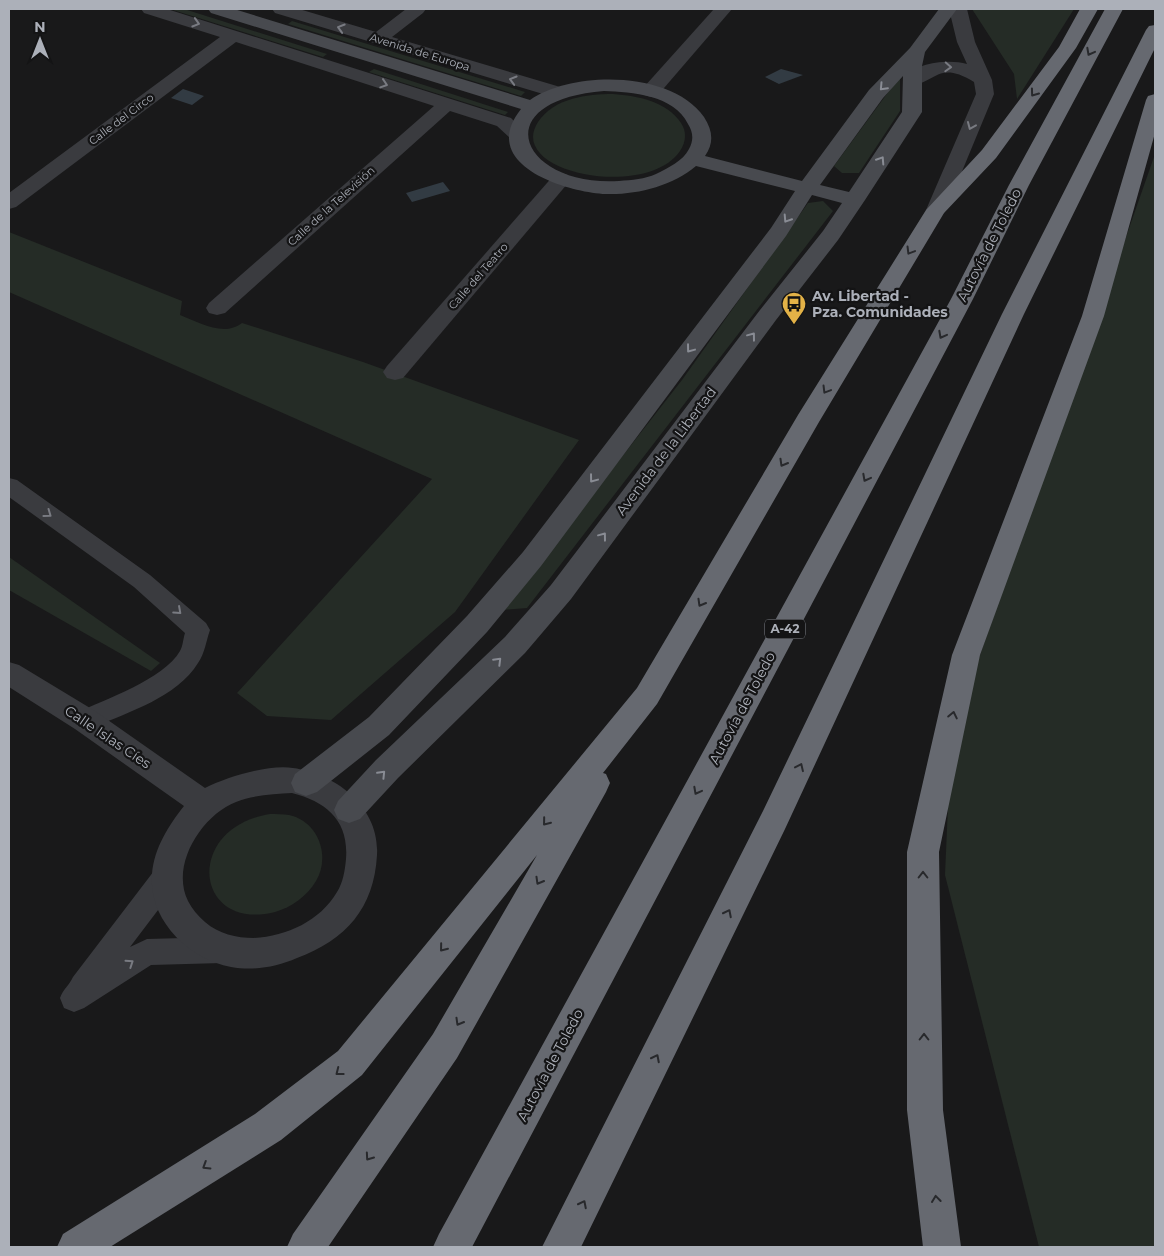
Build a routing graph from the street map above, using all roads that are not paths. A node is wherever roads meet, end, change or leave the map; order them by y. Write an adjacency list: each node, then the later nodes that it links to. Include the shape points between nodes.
1 (150, 9): 13 (street, one-way to 13)
2 (217, 9): 11 (street, Avenida de Europa)
3 (266, 9): 11 (street)
4 (280, 9): 14 (street, Avenida de Europa, one-way to 4)
5 (417, 9): 14 (street)
6 (723, 9): 20 (street)
7 (948, 9): 16 (street)
8 (958, 9): 19 (street, via 966,42)
9 (1089, 9): 31 (highway, one-way to 31, via 1067,48 989,154)
10 (1114, 9): 45 (highway, Autovía de Toledo / A-42, one-way to 45, via 962,299)
11 (274, 27): 15 (street, Avenida de Europa)
12 (1155, 30): 46 (highway, one-way to 12, via 774,820 1013,314)
13 (234, 35): 17 (street); 30 (street, Calle del Circo)
14 (378, 39): 21 (street, Avenida de Europa, one-way to 14)
15 (346, 50): 17 (street); 24 (street, Avenida de Europa)
16 (916, 52): 18 (street, Avenida de la Libertad); 28 (street, one-way to 28, via 876,94)
17 (354, 74): 23 (street, one-way to 23)
18 (913, 79): 19 (street, one-way to 19, via 938,66 964,68); 29 (street, Avenida de la Libertad, one-way to 18, via 912,112)
19 (983, 80): 31 (street, one-way to 31, via 985,94)
20 (651, 91): 21 (street, via 604,85); 26 (street, via 670,98 694,116 702,133 702,142)
21 (560, 93): 24 (street)
22 (1155, 100): 47 (highway, one-way to 22, via 925,1110 923,852 966,655 1093,316)
23 (446, 104): 25 (street, via 504,122); 32 (street, Calle de la Televisión)
24 (533, 107): 25 (street, via 521,122)
25 (517, 134): 27 (street, via 519,146 528,160 542,172)
26 (692, 159): 27 (street, via 676,173 638,186 604,188); 28 (street)
27 (561, 180): 33 (street, Calle del Teatro)
28 (807, 188): 29 (street); 38 (street, one-way to 38, via 532,559 477,624 379,726)
29 (855, 200): 40 (street, Avenida de la Libertad, one-way to 29, via 515,645 561,592)
30 (9, 203)
31 (936, 210): 36 (highway, one-way to 36)
32 (217, 308)
33 (395, 372)
34 (9, 486): 37 (lane, one-way to 37, via 142,581 198,630 190,657 170,678)
35 (9, 673): 37 (street, Calle Islas Cíes)
36 (632, 717): 43 (highway, one-way to 43, via 350,1063 268,1127); 44 (highway, one-way to 44, via 445,1046)
37 (85, 720): 39 (street, Calle Islas Cíes)
38 (306, 783): 39 (street, via 292,780 257,782); 40 (street, via 324,790)
39 (205, 804): 41 (street, via 173,848)
40 (349, 810): 42 (street, via 359,828 364,850 359,881 344,908 324,928 288,948 266,953)
41 (167, 876): 42 (street, via 173,907 189,931); 42 (lane, one-way to 42, via 74,998 147,952)
42 (222, 950)
43 (76, 1247)
44 (306, 1247)
45 (452, 1247)
46 (561, 1247)
47 (942, 1247)

